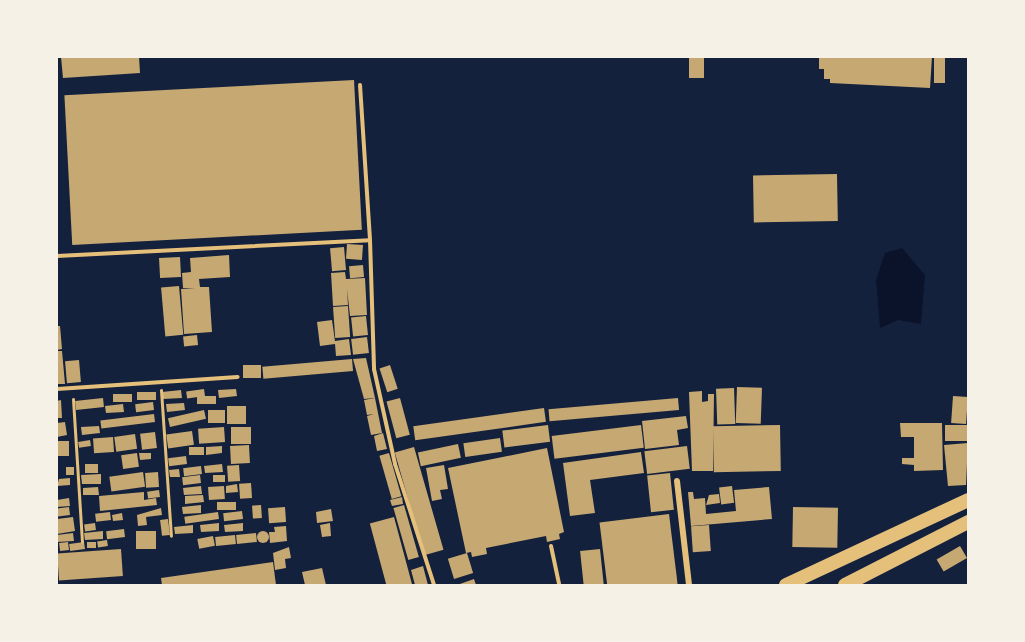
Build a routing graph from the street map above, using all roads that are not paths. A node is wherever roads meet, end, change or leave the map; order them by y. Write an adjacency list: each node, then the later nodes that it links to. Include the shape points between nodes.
1 (360, 86): 2 (lane)
2 (370, 240): 3 (lane); 10 (lane, via 374,369 395,464)
3 (57, 256)
4 (238, 377): 5 (lane)
5 (57, 389)
6 (677, 481): 12 (street)
7 (968, 500): 13 (highway)
8 (968, 522): 14 (highway)
9 (552, 546): 11 (lane)
10 (434, 585)
11 (559, 585)
12 (689, 585)
13 (786, 585)
14 (845, 585)

